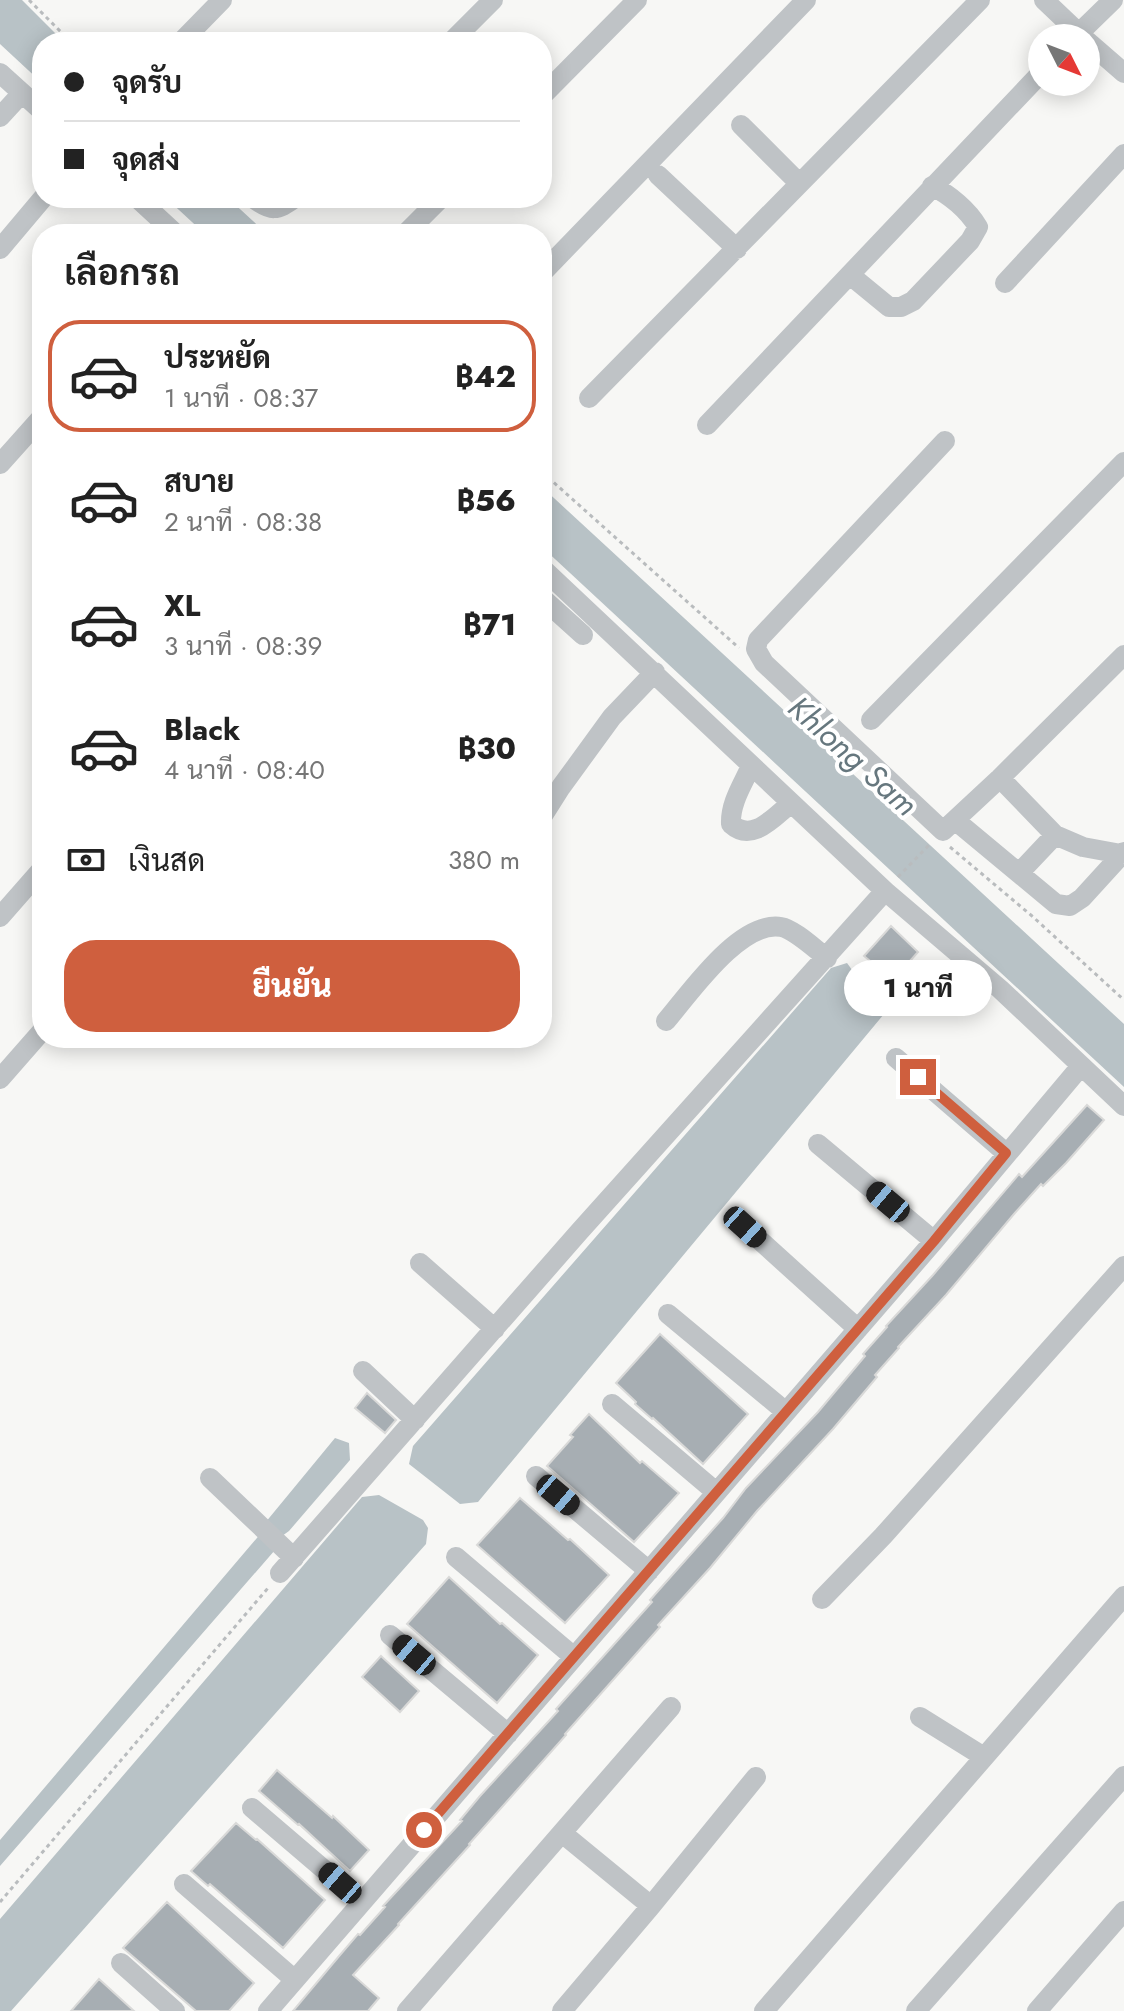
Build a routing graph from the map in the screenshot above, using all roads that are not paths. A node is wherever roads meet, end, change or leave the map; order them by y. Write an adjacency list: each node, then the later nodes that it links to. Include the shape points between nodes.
1 (222, 0): 10 (street)
2 (493, 0): 11 (street)
3 (637, 0): 15 (street)
4 (806, 0): 32 (street)
5 (980, 0): 23 (street)
6 (1044, 0): 8 (street)
7 (1113, 0): 9 (street)
8 (1068, 24)
9 (1092, 24)
10 (191, 32)
11 (461, 32)
12 (1100, 53): 14 (street)
13 (0, 73): 17 (street)
14 (1124, 73)
15 (552, 86)
16 (1028, 88): 24 (street)
17 (22, 93): 18 (street); 19 (street)
18 (32, 102)
19 (0, 117)
20 (741, 125): 23 (street)
21 (1124, 154): 34 (street)
22 (658, 175): 31 (street)
23 (799, 183): 31 (street)
24 (937, 189): 33 (street); 33 (street, via 972,217 978,227 970,241 901,307 889,307)
25 (35, 208): 30 (street)
26 (148, 208): 28 (street)
27 (431, 208): 29 (street)
28 (165, 224)
29 (415, 224)
30 (0, 249)
31 (737, 249): 35 (street)
32 (552, 263)
33 (854, 278): 36 (street)
34 (1005, 283)
35 (589, 398)
36 (707, 425)
37 (32, 428): 40 (street)
38 (945, 441): 51 (street, via 772,624 756,649 764,663 943,831)
39 (1124, 462): 46 (street)
40 (0, 464)
41 (552, 577): 45 (street)
42 (552, 607): 43 (street)
43 (583, 635)
44 (1124, 655): 48 (street)
45 (655, 672): 47 (street); 49 (street, via 612,717)
46 (871, 720)
47 (751, 766): 50 (street); 50 (street, via 731,824 750,832)
48 (1000, 778): 51 (street); 52 (street)
49 (552, 801)
50 (790, 804): 56 (street)
51 (956, 821): 54 (street)
52 (1055, 835): 53 (street, via 1083,847); 54 (street)
53 (1123, 853): 54 (street, via 1070,906 1056,904)
54 (1019, 873)
55 (32, 880): 57 (street)
56 (890, 885): 58 (street); 62 (street)
57 (0, 917)
58 (827, 958): 59 (street, via 784,927 751,933 728,950); 72 (street)
59 (666, 1021)
60 (32, 1042): 63 (street)
61 (896, 1058): 66 (street)
62 (1081, 1066): 64 (street); 66 (street)
63 (0, 1079)
64 (1124, 1106)
65 (818, 1144): 68 (street)
66 (1006, 1153): 68 (street)
67 (745, 1227): 73 (street)
68 (934, 1241): 73 (street)
69 (420, 1263): 72 (street)
70 (1124, 1266): 84 (street)
71 (668, 1314): 76 (street)
72 (495, 1329): 77 (street)
73 (858, 1329): 76 (street)
74 (363, 1371): 77 (street)
75 (612, 1404): 80 (street)
76 (786, 1412): 80 (street)
77 (415, 1420): 79 (street, via 287,1565)
78 (536, 1476): 82 (street)
79 (210, 1478)
80 (716, 1492): 82 (street)
81 (456, 1557): 86 (street)
82 (649, 1571): 86 (street)
83 (1124, 1596): 90 (street)
84 (822, 1599)
85 (390, 1635): 89 (street)
86 (574, 1657): 89 (street)
87 (671, 1707): 94 (street)
88 (920, 1717): 90 (street)
89 (508, 1734): 96 (street)
90 (984, 1757): 105 (street)
91 (1124, 1776): 106 (street)
92 (756, 1777): 97 (street)
93 (252, 1808): 96 (street)
94 (562, 1833): 97 (street); 101 (street)
95 (184, 1884): 100 (street)
96 (362, 1902): 100 (street)
97 (651, 1906): 104 (street)
98 (1124, 1911): 107 (street)
99 (121, 1963): 102 (street)
100 (295, 1980): 103 (street)
101 (415, 2008)
102 (175, 2011)
103 (268, 2011)
104 (562, 2011)
105 (764, 2011)
106 (916, 2011)
107 (1037, 2011)

